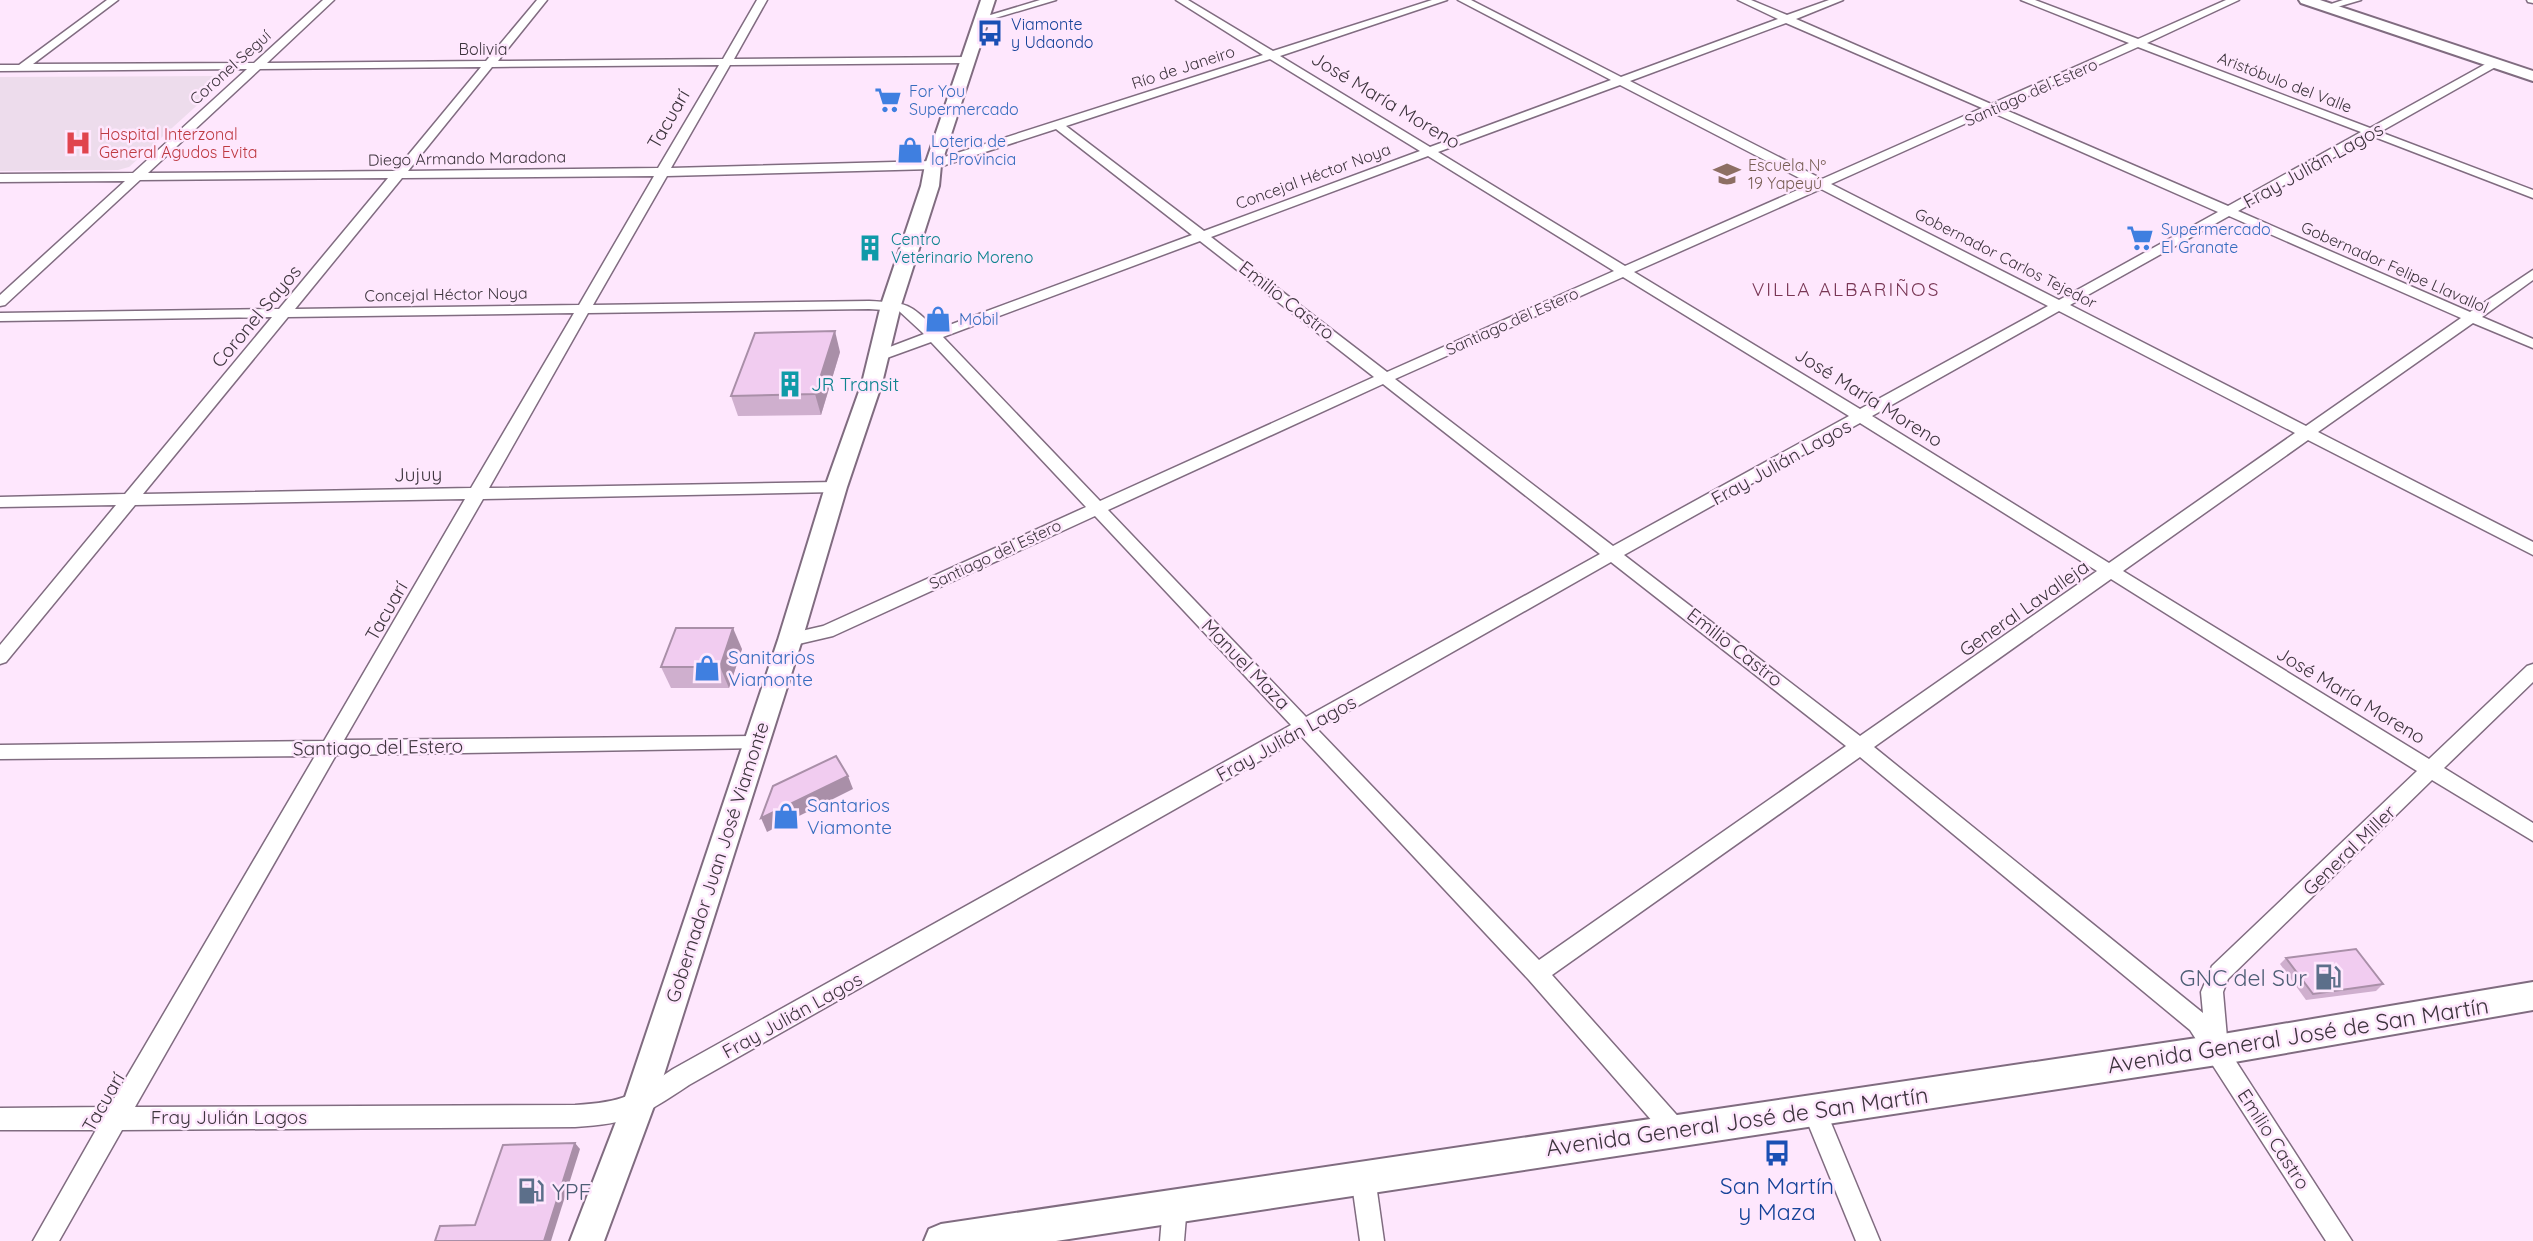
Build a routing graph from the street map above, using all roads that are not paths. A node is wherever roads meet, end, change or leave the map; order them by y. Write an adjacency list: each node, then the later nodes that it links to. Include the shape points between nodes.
1 (113, 0): 27 (street)
2 (329, 0): 25 (street, Coronel Seguí)
3 (542, 0): 24 (street, Coronel Sayos)
4 (762, 0): 22 (street, Tacuarí)
5 (988, 0): 17 (street, Gobernador Juan José Viamonte)
6 (1051, 0): 17 (street)
7 (1181, 0): 20 (street, José María Moreno)
8 (1442, 0): 20 (street, Río de Janeiro)
9 (1463, 0): 29 (street, Gobernador Carlos Tejedor)
10 (1743, 0): 18 (street, Gobernador Felipe Llavallol)
11 (1838, 0): 18 (street, Concejal Héctor Noya)
12 (2026, 0): 19 (street, Aristóbulo del Valle)
13 (2234, 0): 19 (street, Santiago del Estero)
14 (2306, 0): 16 (street)
15 (2356, 0): 16 (street)
16 (2327, 7): 23 (street)
17 (982, 19): 21 (street, Gobernador Juan José Viamonte)
18 (1787, 19): 29 (street, Concejal Héctor Noya); 30 (street, Gobernador Felipe Llavallol)
19 (2141, 43): 30 (street, Santiago del Estero); 32 (street, Aristóbulo del Valle)
20 (1272, 55): 31 (street, Río de Janeiro); 33 (street, José María Moreno)
21 (967, 60): 22 (street, Bolivia); 34 (street, Gobernador Juan José Viamonte)
22 (724, 63): 24 (street, Bolivia); 35 (street, Tacuarí)
23 (2495, 63): 28 (street); 32 (street, Fray Julián Lagos)
24 (489, 64): 25 (street, Bolivia); 36 (street, Coronel Sayos)
25 (257, 66): 27 (street, Bolivia); 37 (street, Coronel Seguí)
26 (0, 68): 27 (street, Bolivia)
27 (20, 68)
28 (2533, 76)
29 (1622, 81): 33 (street, Concejal Héctor Noya); 39 (street, Gobernador Carlos Tejedor)
30 (1993, 108): 39 (street, Santiago del Estero); 41 (street, Gobernador Felipe Llavallol)
31 (1057, 124): 34 (street, Río de Janeiro); 42 (street, Emilio Castro)
32 (2372, 132): 40 (street, Aristóbulo del Valle); 41 (street, Fray Julián Lagos)
33 (1431, 151): 42 (street, Concejal Héctor Noya); 43 (street, José María Moreno)
34 (933, 165): 35 (street, Diego Armando Maradona); 46 (street, Gobernador Juan José Viamonte)
35 (662, 172): 36 (street, Diego Armando Maradona); 48 (street, Tacuarí)
36 (396, 175): 37 (street, Diego Armando Maradona); 49 (street, Coronel Sayos)
37 (135, 177): 38 (street, Diego Armando Maradona); 45 (street, Coronel Seguí)
38 (0, 178)
39 (1823, 184): 43 (street, Santiago del Estero); 47 (street, Gobernador Carlos Tejedor)
40 (2533, 194)
41 (2229, 212): 47 (street, Fray Julián Lagos); 51 (street, Gobernador Felipe Llavallol)
42 (1202, 234): 52 (street, Concejal Héctor Noya); 55 (street, Emilio Castro)
43 (1625, 271): 55 (street, Santiago del Estero); 56 (street, José María Moreno)
44 (2533, 274): 51 (street, General Lavalleja)
45 (0, 302)
46 (891, 305): 48 (street, Concejal Héctor Noya); 52 (street, Manuel Maza, via 912,313); 54 (street, Gobernador Juan José Viamonte)
47 (2060, 305): 56 (street, Fray Julián Lagos); 57 (street, Gobernador Carlos Tejedor)
48 (583, 309): 49 (street, Concejal Héctor Noya); 59 (street, Tacuarí)
49 (283, 313): 50 (street, Concejal Héctor Noya); 60 (street, Coronel Sayos)
50 (0, 317)
51 (2471, 317): 53 (street, Gobernador Felipe Llavallol); 57 (street, General Lavalleja)
52 (932, 336): 54 (street, Concejal Héctor Noya); 62 (street, Manuel Maza)
53 (2533, 344)
54 (879, 356): 58 (street, Gobernador Juan José Viamonte)
55 (1387, 377): 62 (street, Santiago del Estero); 64 (street, Emilio Castro)
56 (1862, 417): 64 (street, Fray Julián Lagos); 65 (street, José María Moreno)
57 (2307, 432): 63 (street, Gobernador Carlos Tejedor); 65 (street, General Lavalleja)
58 (836, 487): 59 (street, Jujuy); 66 (street, Gobernador Juan José Viamonte)
59 (477, 494): 60 (street, Jujuy); 71 (street, Tacuarí)
60 (127, 500): 61 (street, Jujuy); 67 (street, Coronel Sayos)
61 (0, 502)
62 (1096, 507): 66 (street, Santiago del Estero, via 827,631); 69 (street, Manuel Maza)
63 (2533, 549)
64 (1614, 553): 69 (street, Fray Julián Lagos); 72 (street, Emilio Castro)
65 (2111, 573): 72 (street, General Lavalleja); 74 (street, José María Moreno)
66 (790, 640): 70 (street, Gobernador Juan José Viamonte)
67 (0, 657)
68 (2533, 671): 74 (street, General Miller)
69 (1306, 727): 76 (street, Manuel Maza); 79 (street, Fray Julián Lagos, via 681,1077)
70 (755, 743): 71 (street, Santiago del Estero); 79 (street, Gobernador Juan José Viamonte)
71 (332, 747): 73 (street, Santiago del Estero); 81 (street, Tacuarí)
72 (1861, 747): 76 (street, General Lavalleja); 78 (street, Emilio Castro, via 2198,1023)
73 (0, 752)
74 (2433, 770): 75 (street, José María Moreno); 78 (street, General Miller, via 2220,973 2212,992)
75 (2533, 833)
76 (1537, 973): 83 (street, Manuel Maza)
77 (2533, 996): 78 (street, Avenida General José de San Martín)
78 (2217, 1050): 80 (street, Avenida General José de San Martín); 92 (street, Emilio Castro)
79 (638, 1106): 81 (street, Fray Julián Lagos, via 575,1115); 87 (street, Gobernador Juan José Viamonte)
80 (1814, 1109): 83 (street, Avenida General José de San Martín); 91 (street)
81 (118, 1117): 82 (street, Fray Julián Lagos); 86 (street, Tacuarí)
82 (0, 1119)
83 (1675, 1130): 84 (street, Avenida General José de San Martín)
84 (1363, 1177): 85 (street, Avenida General José de San Martín); 90 (street)
85 (1175, 1205): 88 (street, Avenida General José de San Martín); 89 (street)
86 (44, 1241)
87 (587, 1241)
88 (941, 1241)
89 (1172, 1241)
90 (1372, 1241)
91 (1868, 1241)
92 (2340, 1241)

